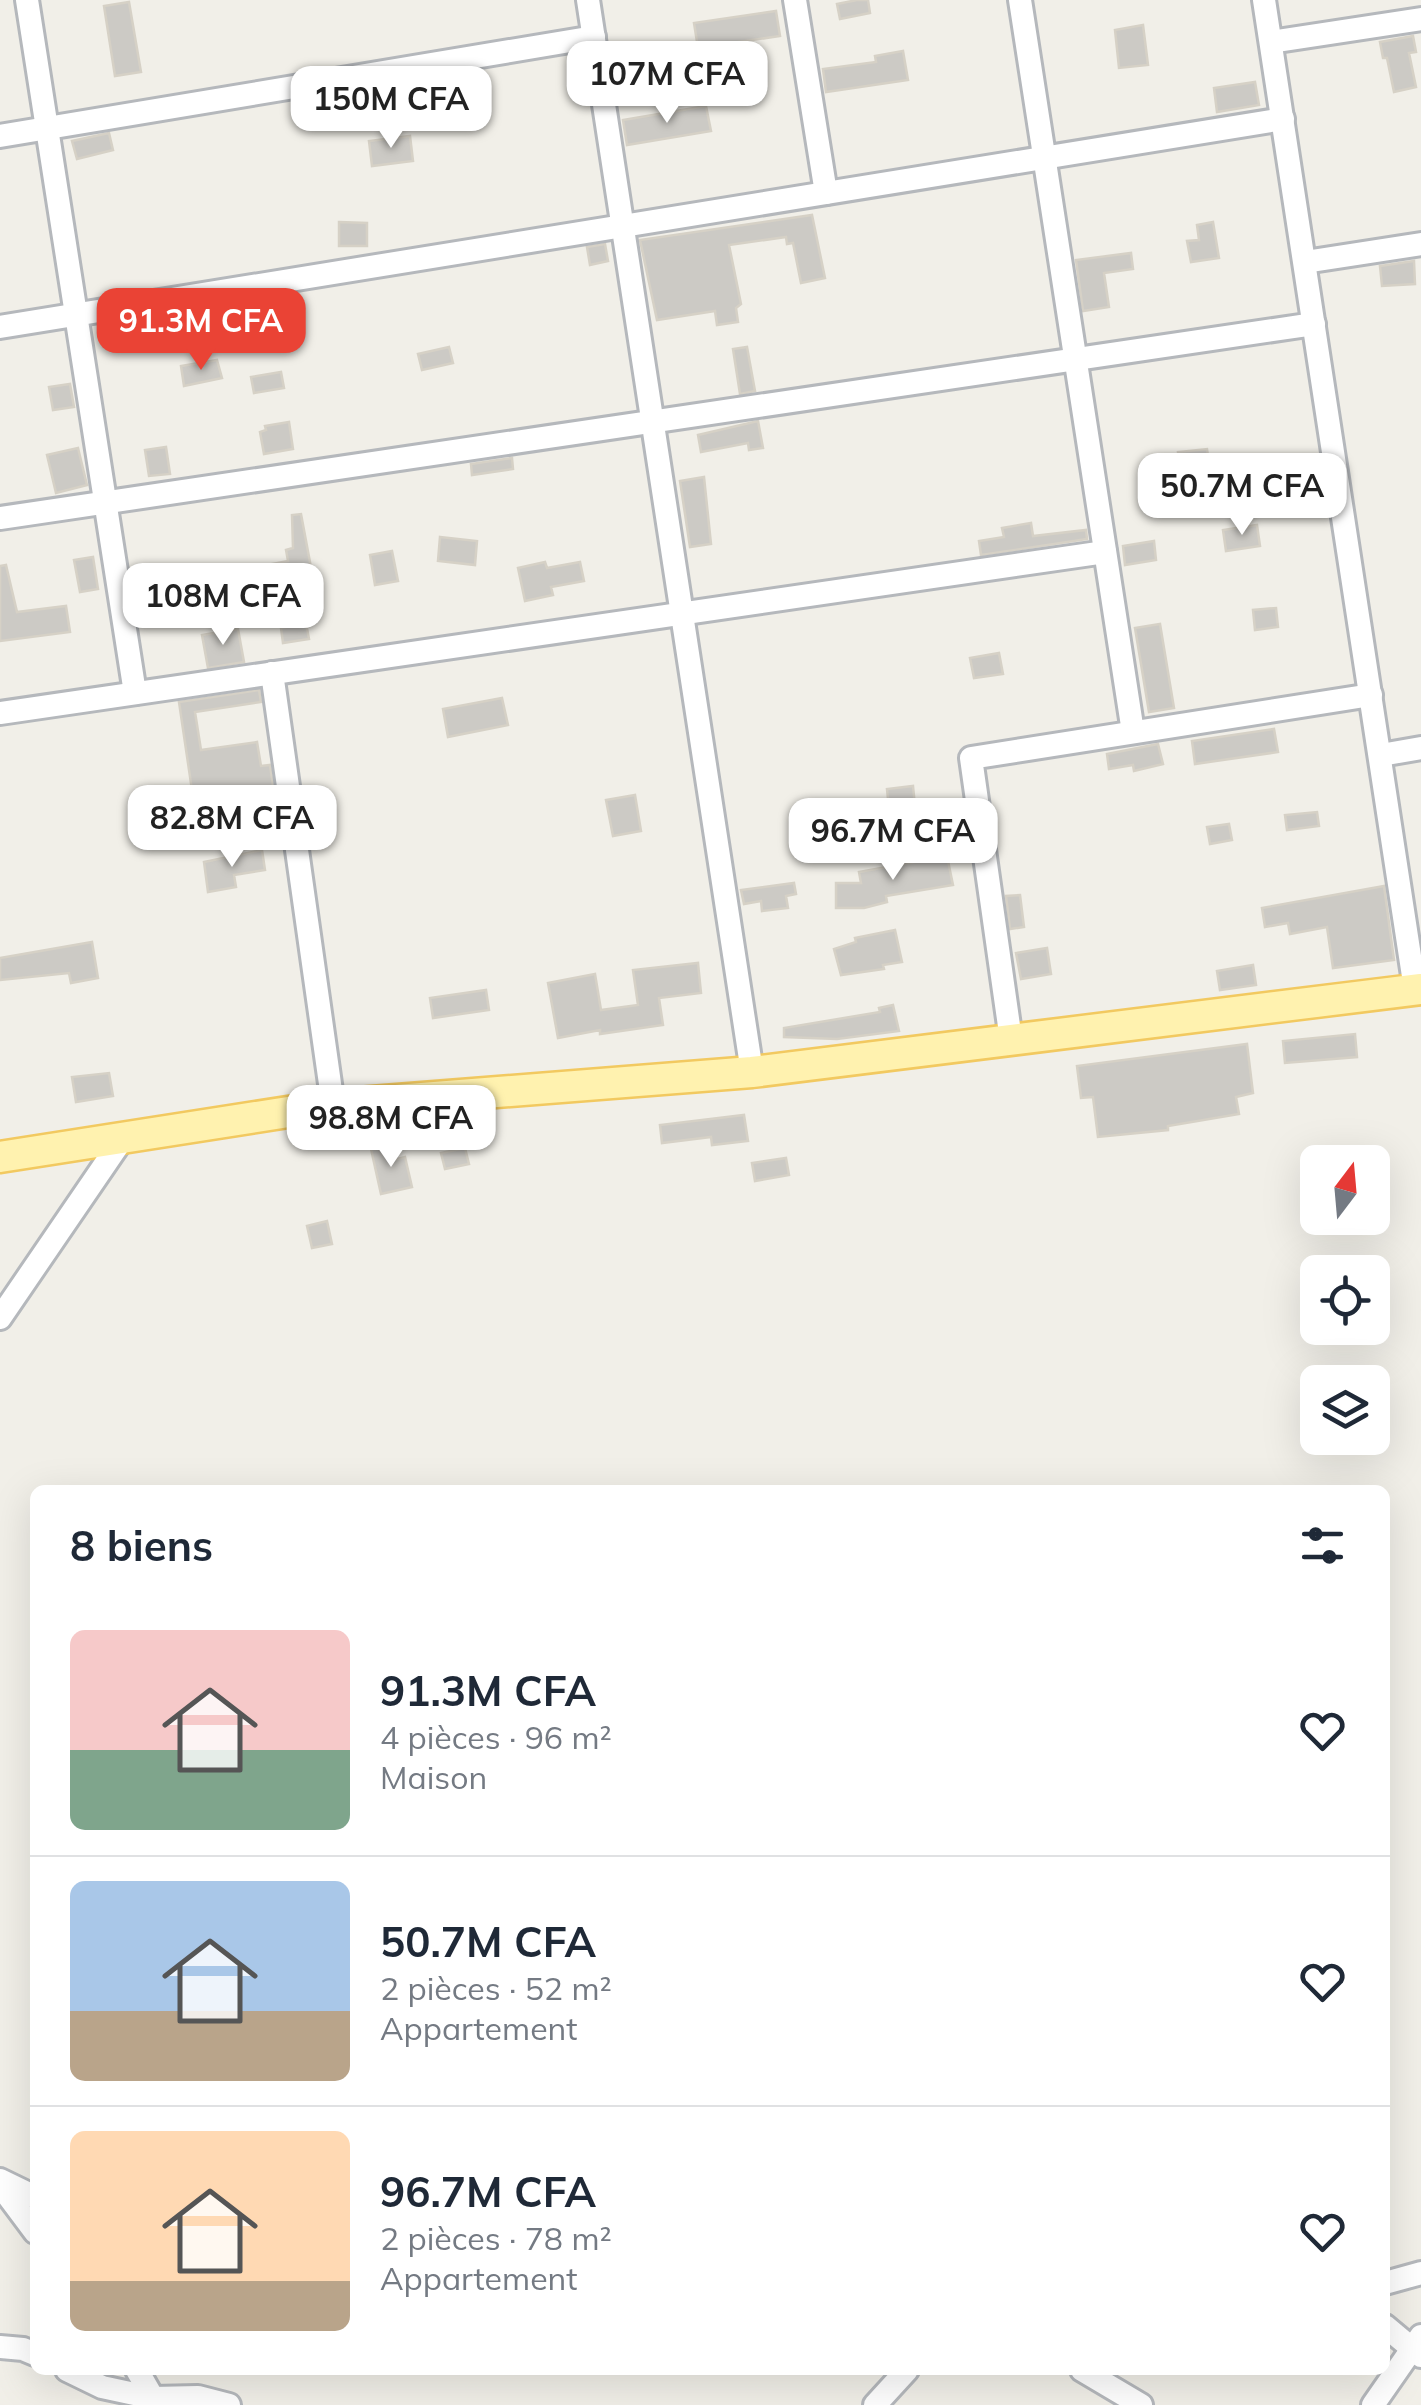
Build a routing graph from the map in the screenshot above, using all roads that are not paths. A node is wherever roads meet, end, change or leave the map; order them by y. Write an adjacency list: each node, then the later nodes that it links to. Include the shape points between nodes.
1 (27, 0): 10 (street)
2 (588, 0): 7 (street)
3 (795, 0): 13 (street)
4 (1020, 0): 12 (street)
5 (1264, 0): 8 (street)
6 (1421, 19): 8 (street)
7 (594, 37): 10 (street); 14 (street)
8 (1270, 42): 9 (street)
9 (1282, 119): 12 (street); 16 (street)
10 (47, 128): 11 (street); 17 (street)
11 (0, 136)
12 (1044, 158): 13 (street); 20 (street)
13 (826, 193): 14 (street)
14 (622, 226): 17 (street); 21 (street)
15 (1421, 244): 16 (street)
16 (1305, 262): 18 (street)
17 (76, 314): 19 (street); 22 (street)
18 (1314, 324): 20 (street); 28 (street)
19 (0, 327)
20 (1075, 359): 21 (street); 24 (street)
21 (652, 421): 22 (street); 25 (street)
22 (105, 502): 23 (street); 27 (street)
23 (0, 518)
24 (1105, 552): 25 (street); 30 (street)
25 (682, 613): 26 (street); 35 (street)
26 (272, 673): 27 (street); 36 (street)
27 (135, 693): 29 (street)
28 (1371, 694): 30 (street); 32 (street)
29 (0, 712)
30 (1133, 732): 34 (street, via 971,758)
31 (1421, 748): 32 (street)
32 (1381, 755): 33 (street)
33 (1418, 989): 34 (main road)
34 (1011, 1040): 35 (main road)
35 (752, 1072): 36 (main road)
36 (333, 1106): 37 (main road)
37 (123, 1138): 38 (main road); 39 (street)
38 (0, 1157)
39 (0, 1318)
40 (0, 2182): 41 (street); 42 (street)
41 (30, 2195)
42 (30, 2225)
43 (1421, 2273): 44 (street)
44 (1390, 2282)
45 (1390, 2329): 46 (street)
46 (1418, 2347): 57 (street)
47 (0, 2348): 48 (street)
48 (30, 2352)
49 (76, 2375): 53 (street)
50 (139, 2375): 53 (street)
51 (903, 2375): 55 (street)
52 (1090, 2375): 56 (street)
53 (155, 2402): 54 (street, via 198,2397)
54 (229, 2405)
55 (876, 2405)
56 (1140, 2405)
57 (1373, 2405)

